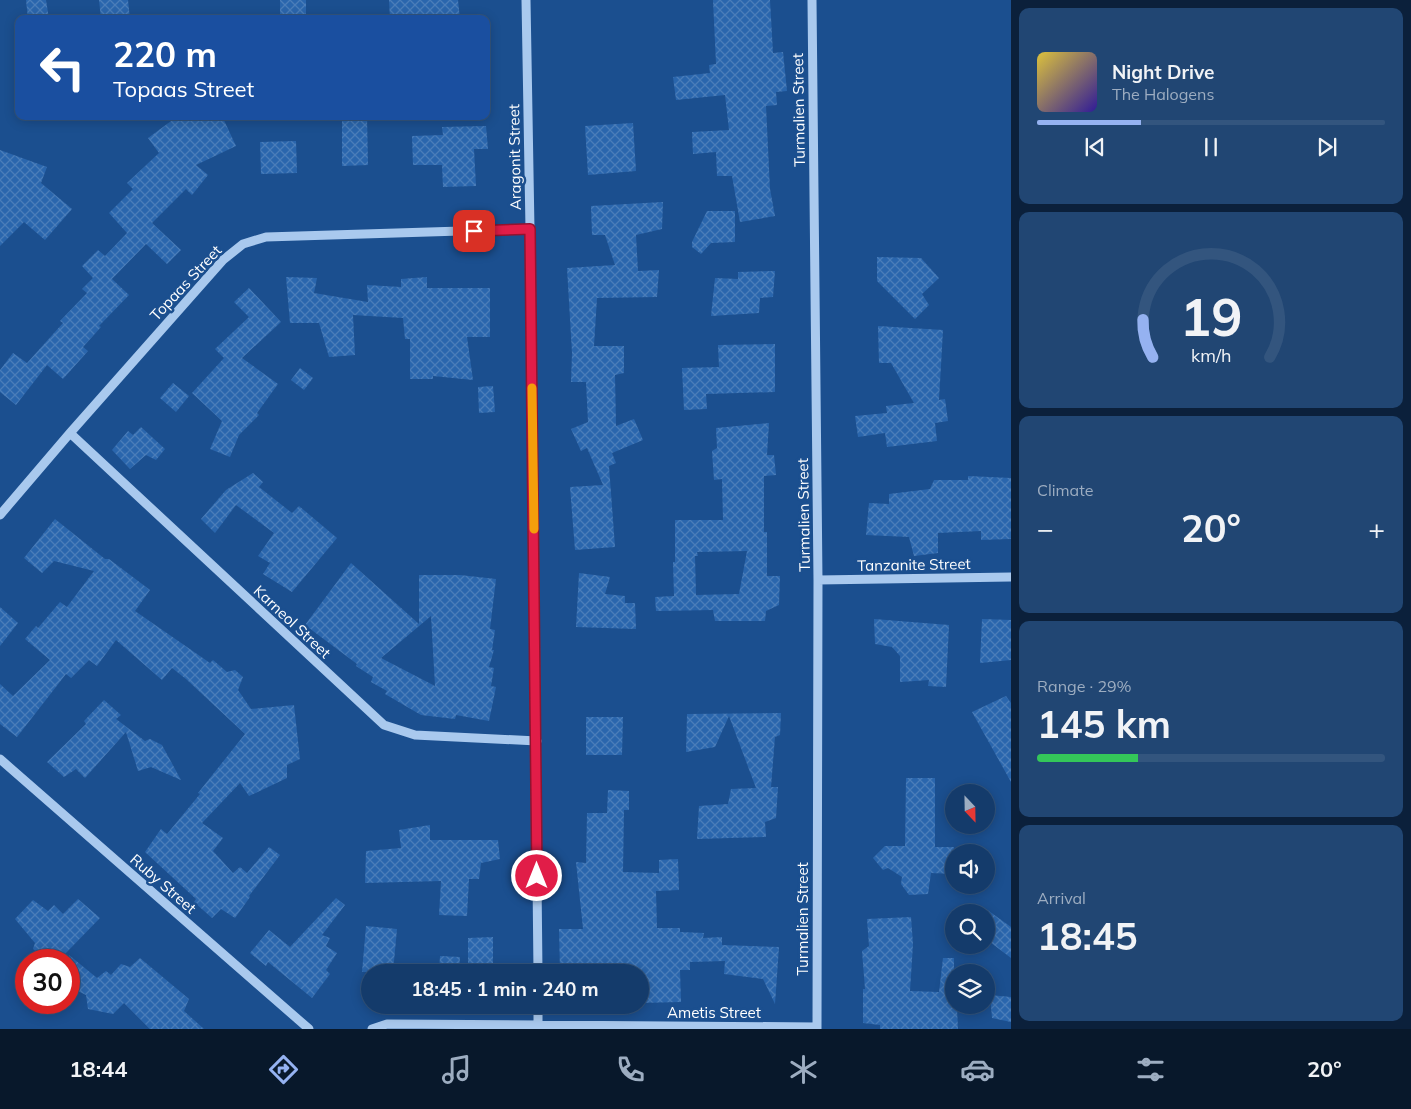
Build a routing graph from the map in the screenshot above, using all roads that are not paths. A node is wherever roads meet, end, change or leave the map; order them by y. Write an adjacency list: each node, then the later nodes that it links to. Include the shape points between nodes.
1 (526, 0): 3 (street, Aragonit Street)
2 (812, 0): 7 (street, Turmalien Street)
3 (530, 229): 4 (street, Topaas Street, via 266,237 243,244 223,260); 8 (street, Aragonit Street)
4 (70, 433): 5 (street, Topaas Street); 8 (street, Karneol Street, via 384,725 415,735)
5 (0, 515)
6 (1011, 577): 7 (street, Tanzanite Street)
7 (818, 580): 13 (street, Turmalien Street)
8 (536, 741): 10 (street, Aragonit Street)
9 (0, 759): 14 (street, Ruby Street)
10 (538, 964)
11 (538, 1014): 12 (street)
12 (538, 1025): 13 (street, Ametis Street); 15 (street, Ametis Street, via 387,1024)
13 (817, 1028)
14 (309, 1029)
15 (372, 1029)

